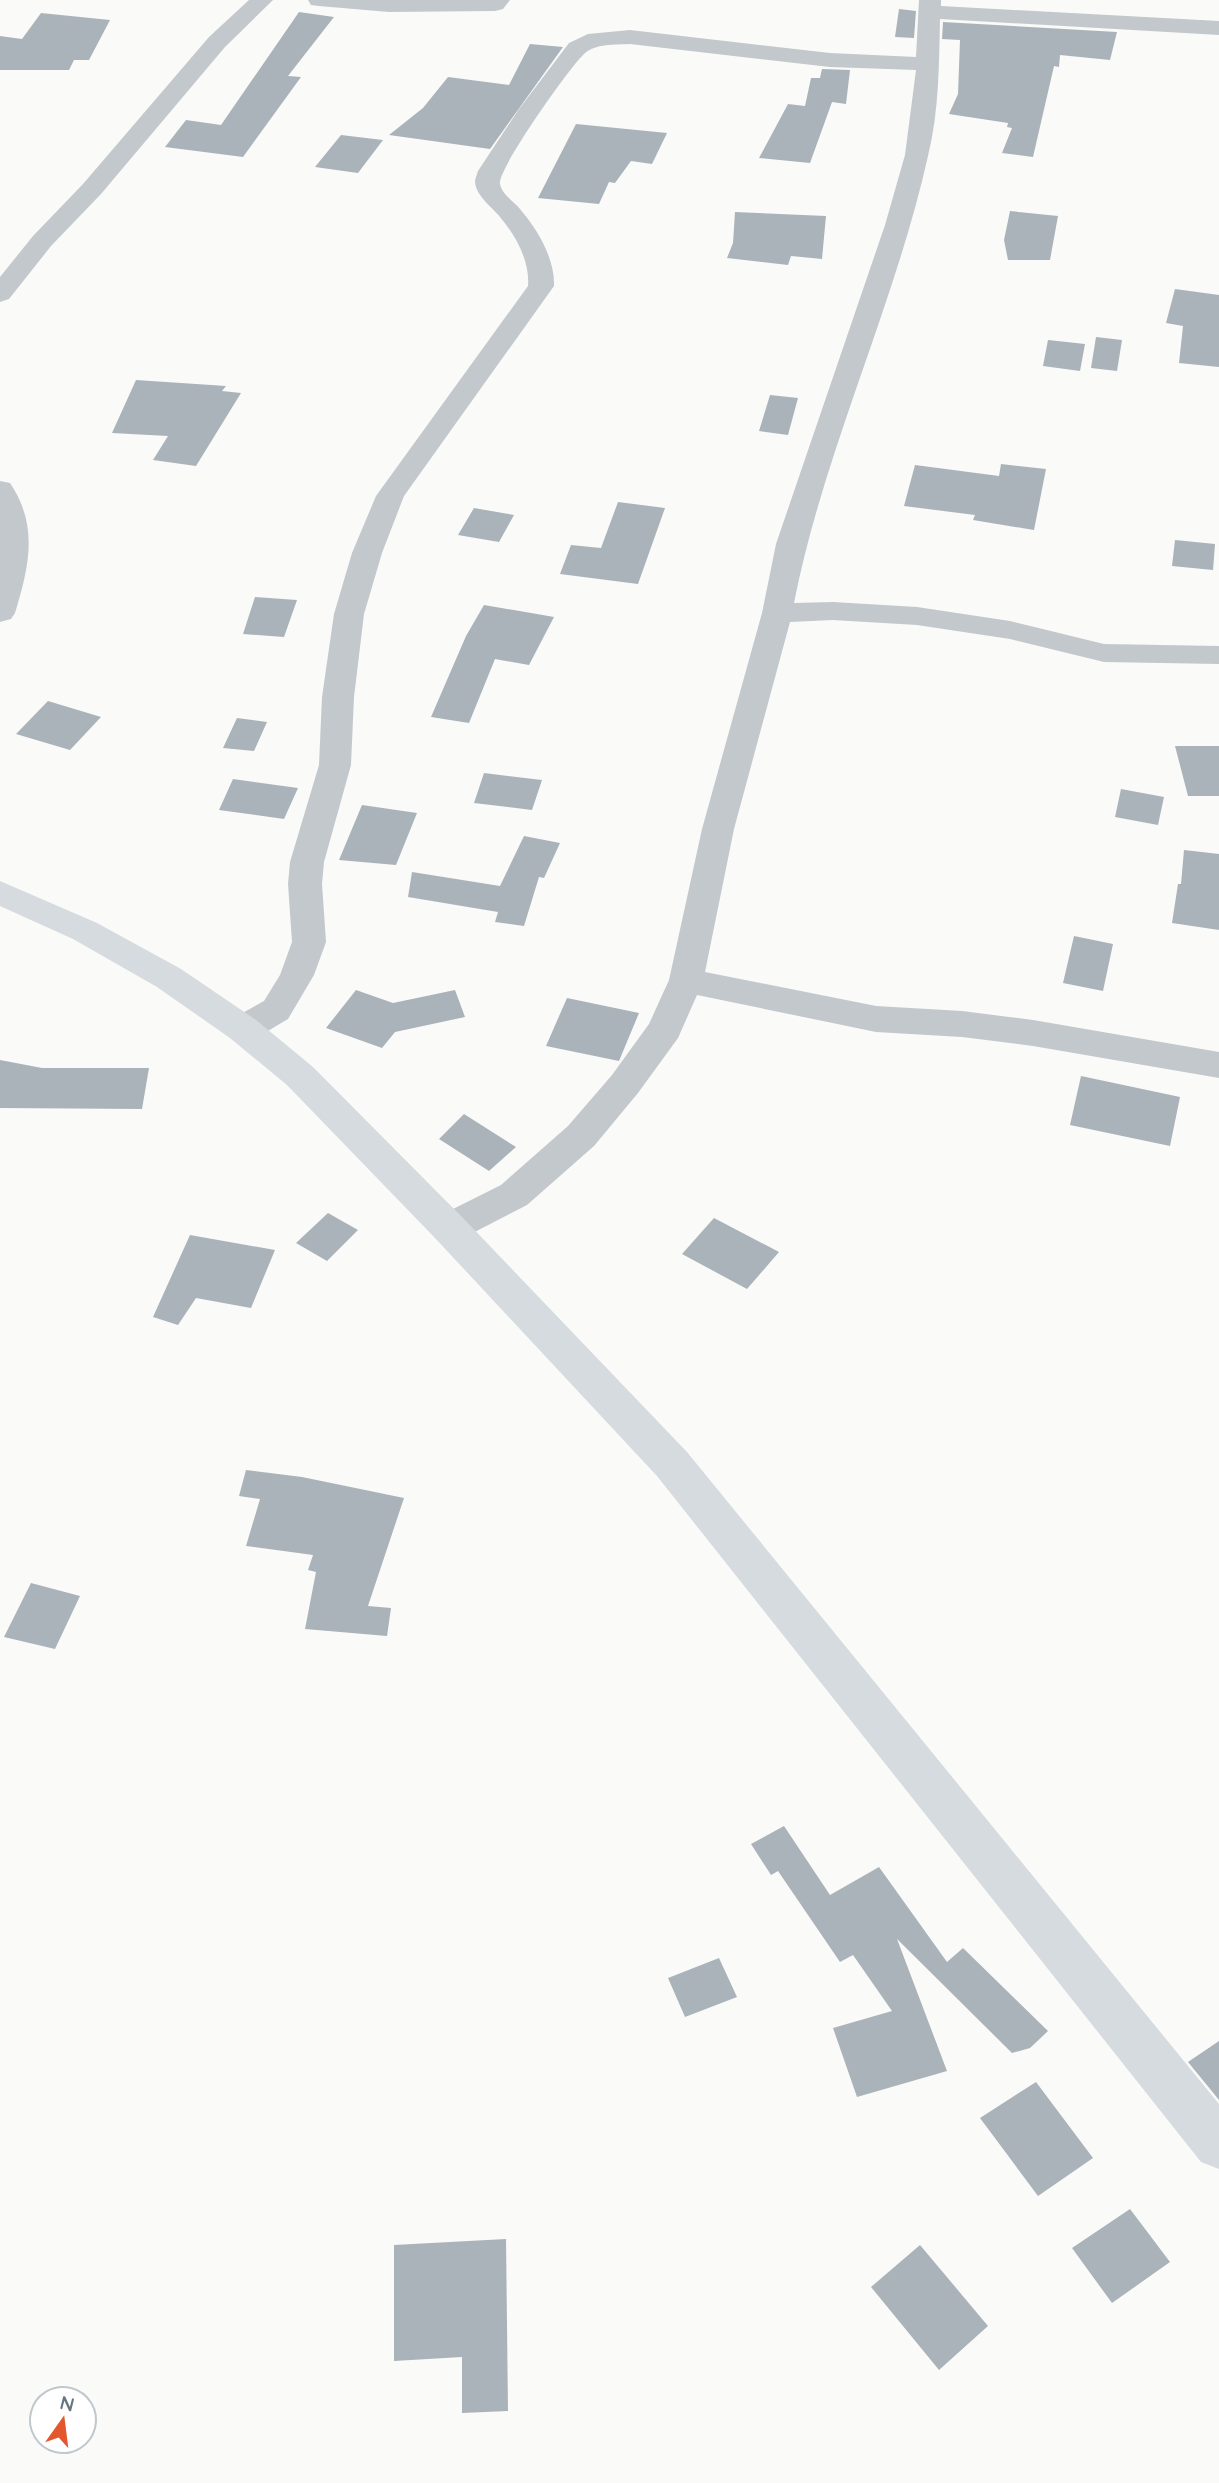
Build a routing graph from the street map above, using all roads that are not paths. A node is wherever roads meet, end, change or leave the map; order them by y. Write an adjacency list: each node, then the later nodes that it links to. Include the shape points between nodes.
1 (262, 0): 7 (street, via 216,42)
2 (318, 0): 3 (street, via 402,5 495,4)
3 (499, 0)
4 (930, 6): 5 (street); 6 (street)
5 (1219, 28)
6 (927, 64): 10 (street, via 917,155 791,544); 14 (street, via 830,60 629,37 596,38 577,48 527,114 486,182 537,256 541,286 385,507 349,614 335,765 304,884 309,942 297,975 276,1010)
7 (0, 294)
8 (0, 489): 9 (street, via 19,539)
9 (0, 613)
10 (777, 613): 11 (street, via 917,616 1010,630 1104,653); 13 (street, via 718,829)
11 (1219, 655)
12 (0, 892): 14 (main road, via 97,937 169,978)
13 (686, 980): 15 (street, via 876,1019 1033,1032); 16 (street, via 665,1029 581,1136 514,1195)
14 (243, 1029): 16 (main road, via 300,1076)
15 (1219, 1065)
16 (449, 1228): 17 (main road, via 672,1464)
17 (1219, 2144)

